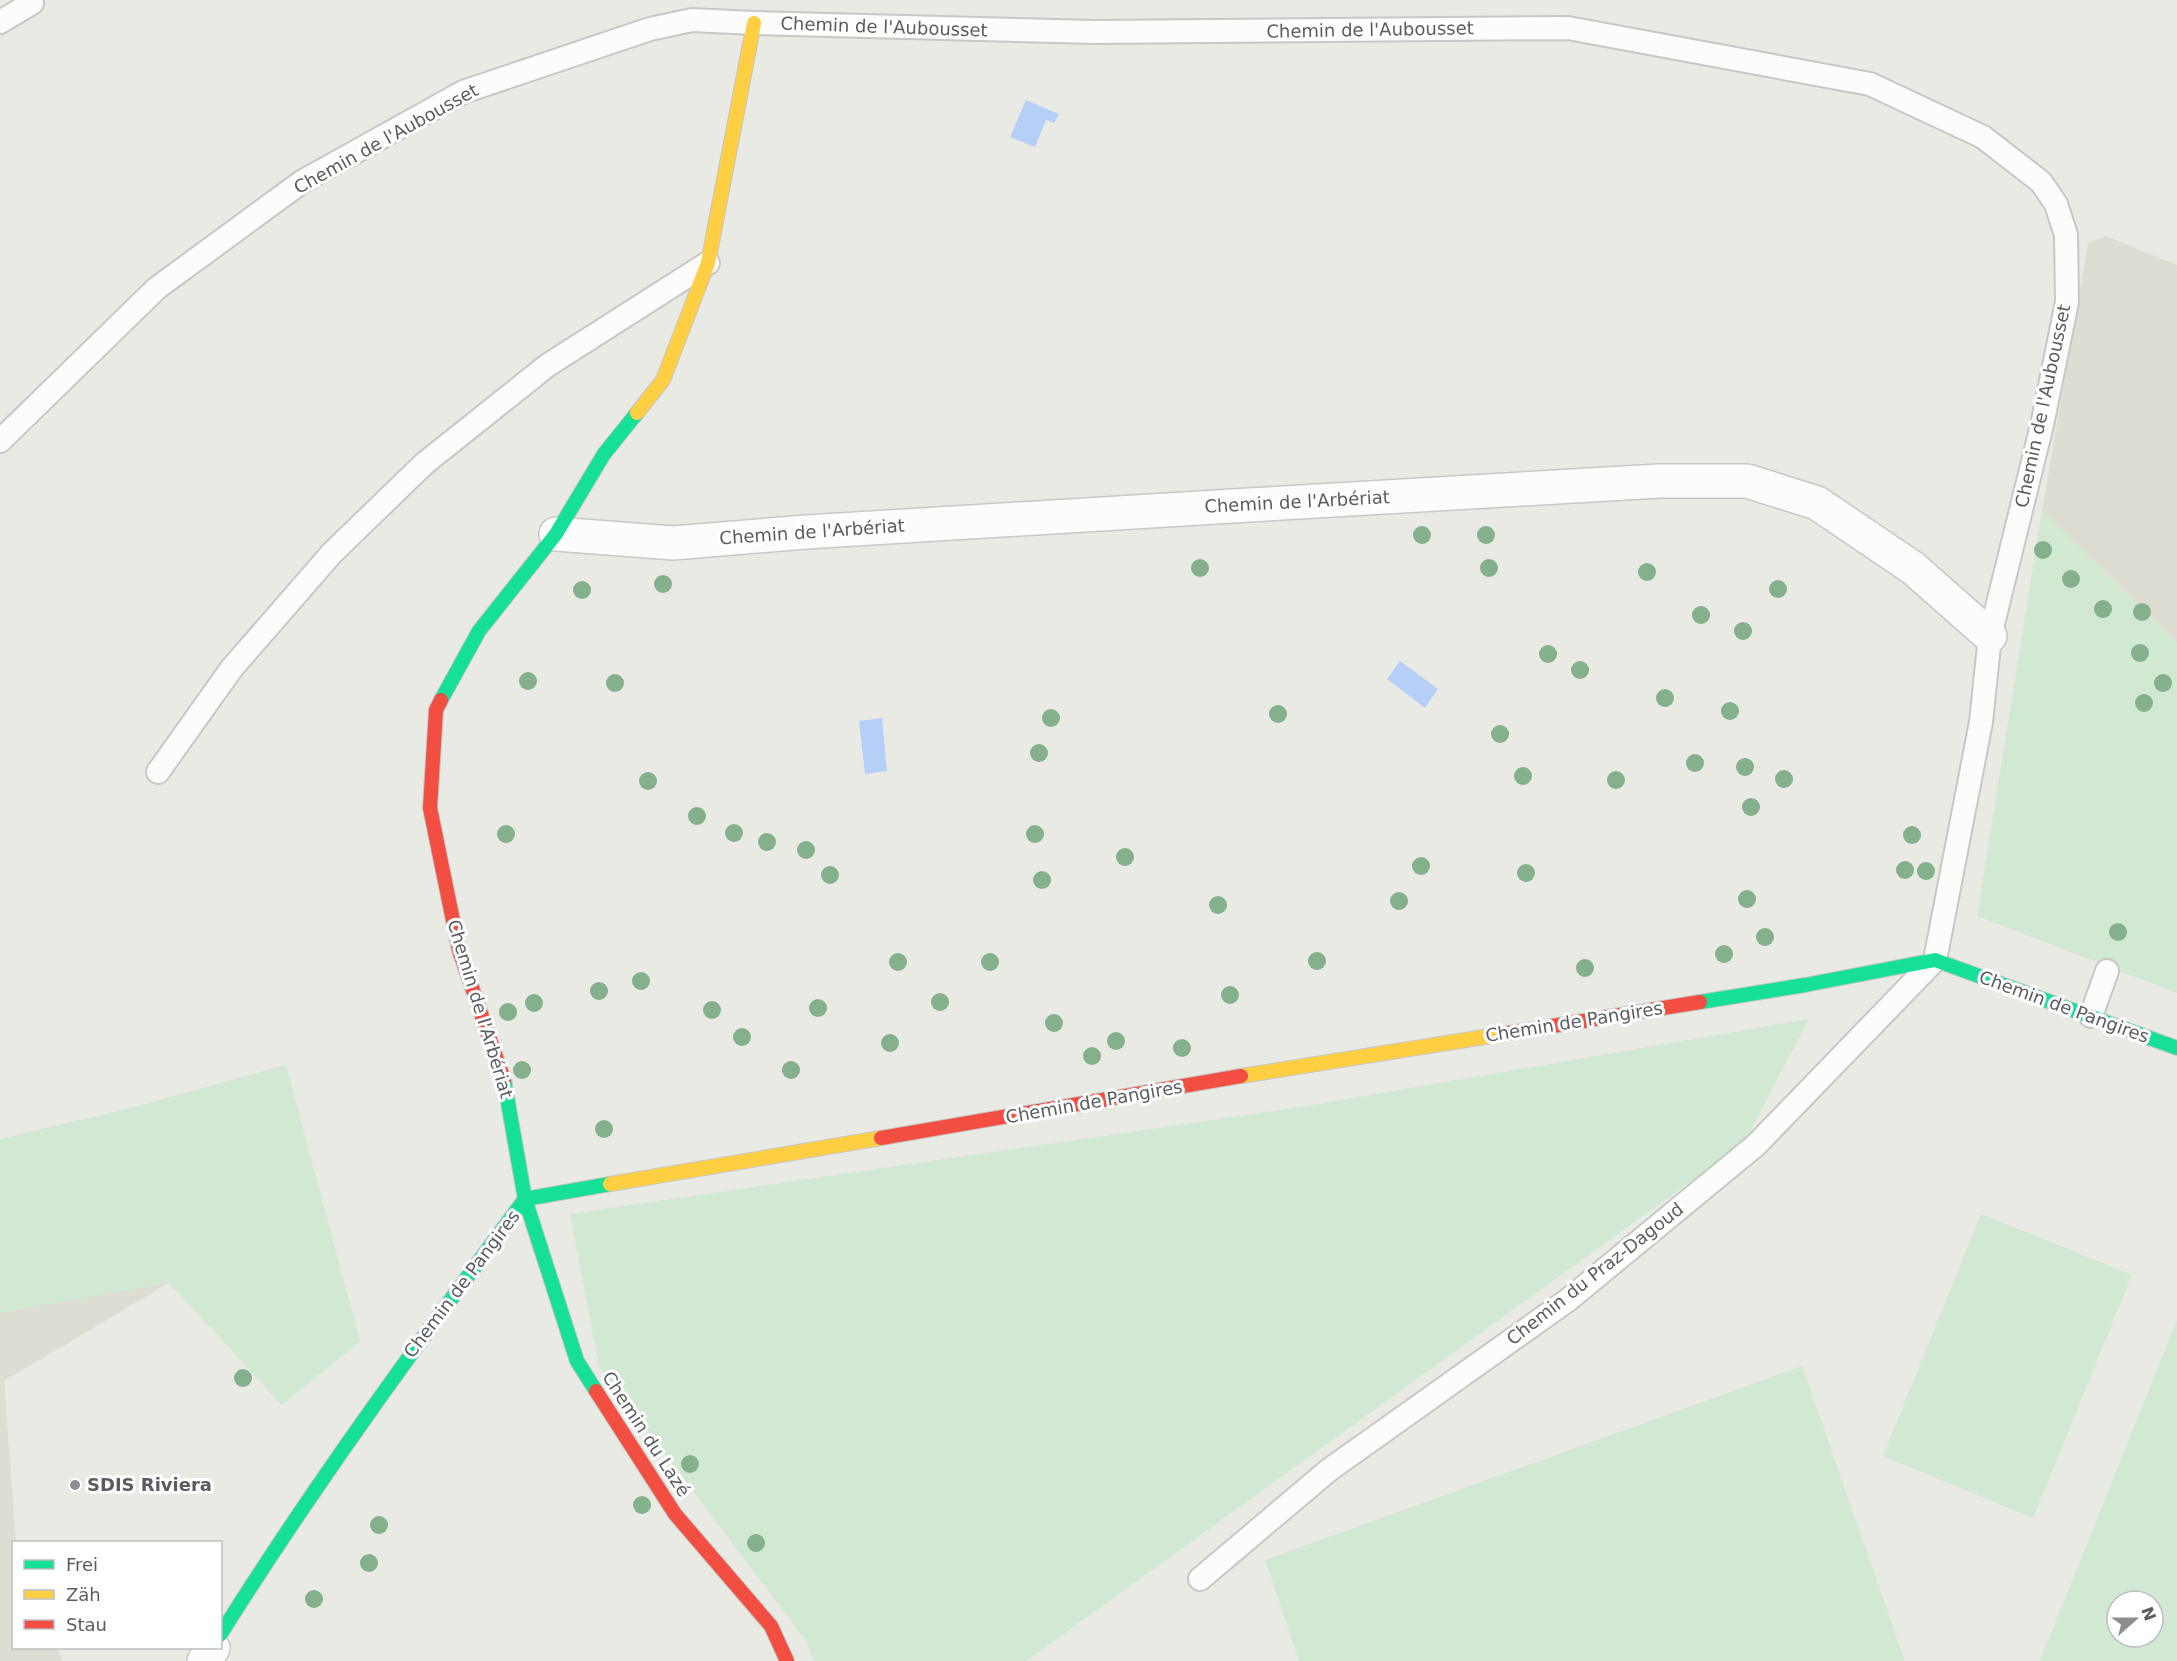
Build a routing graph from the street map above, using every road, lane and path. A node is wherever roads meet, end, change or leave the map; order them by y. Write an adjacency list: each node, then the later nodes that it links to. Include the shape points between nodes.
1 (32, 3): 2 (lane)
2 (0, 22)
3 (754, 23): 4 (street, Chemin de l'Arbériat); 5 (lane, Chemin de l'Aubousset, via 692,20 650,29 463,92 345,157 303,181 157,288); 7 (lane, Chemin de l'Aubousset, via 1094,32 1568,28 1870,84 1983,137 2041,182 2056,204 2066,235 2067,302 2042,425)
4 (708, 263): 6 (street, Chemin de l'Arbériat, via 663,380 604,454); 8 (lane, via 548,364 425,463 332,553 232,669)
5 (0, 441)
6 (556, 534): 7 (street, Chemin de l'Arbériat, via 673,543 1659,481 1747,481 1817,502 1913,568); 13 (street, Chemin de l'Arbériat, via 479,630 436,710 430,807 459,950 504,1079)
7 (1990, 636): 9 (lane, Chemin de l'Aubousset, via 1981,722)
8 (158, 772)
9 (1935, 960): 11 (street, Chemin de Pangires); 13 (street, Chemin de Pangires); 14 (lane, Chemin du Praz-Dagoud, via 1756,1145 1568,1300 1329,1470)
10 (2107, 971): 11 (lane)
11 (2091, 1016): 12 (street, Chemin de Pangires)
12 (2177, 1047)
13 (525, 1199): 15 (street, Chemin de Pangires, via 410,1354 274,1549); 16 (street, Chemin du Lazé, via 577,1361 675,1514 771,1626)
14 (1200, 1579)
15 (222, 1632)
16 (787, 1661)

